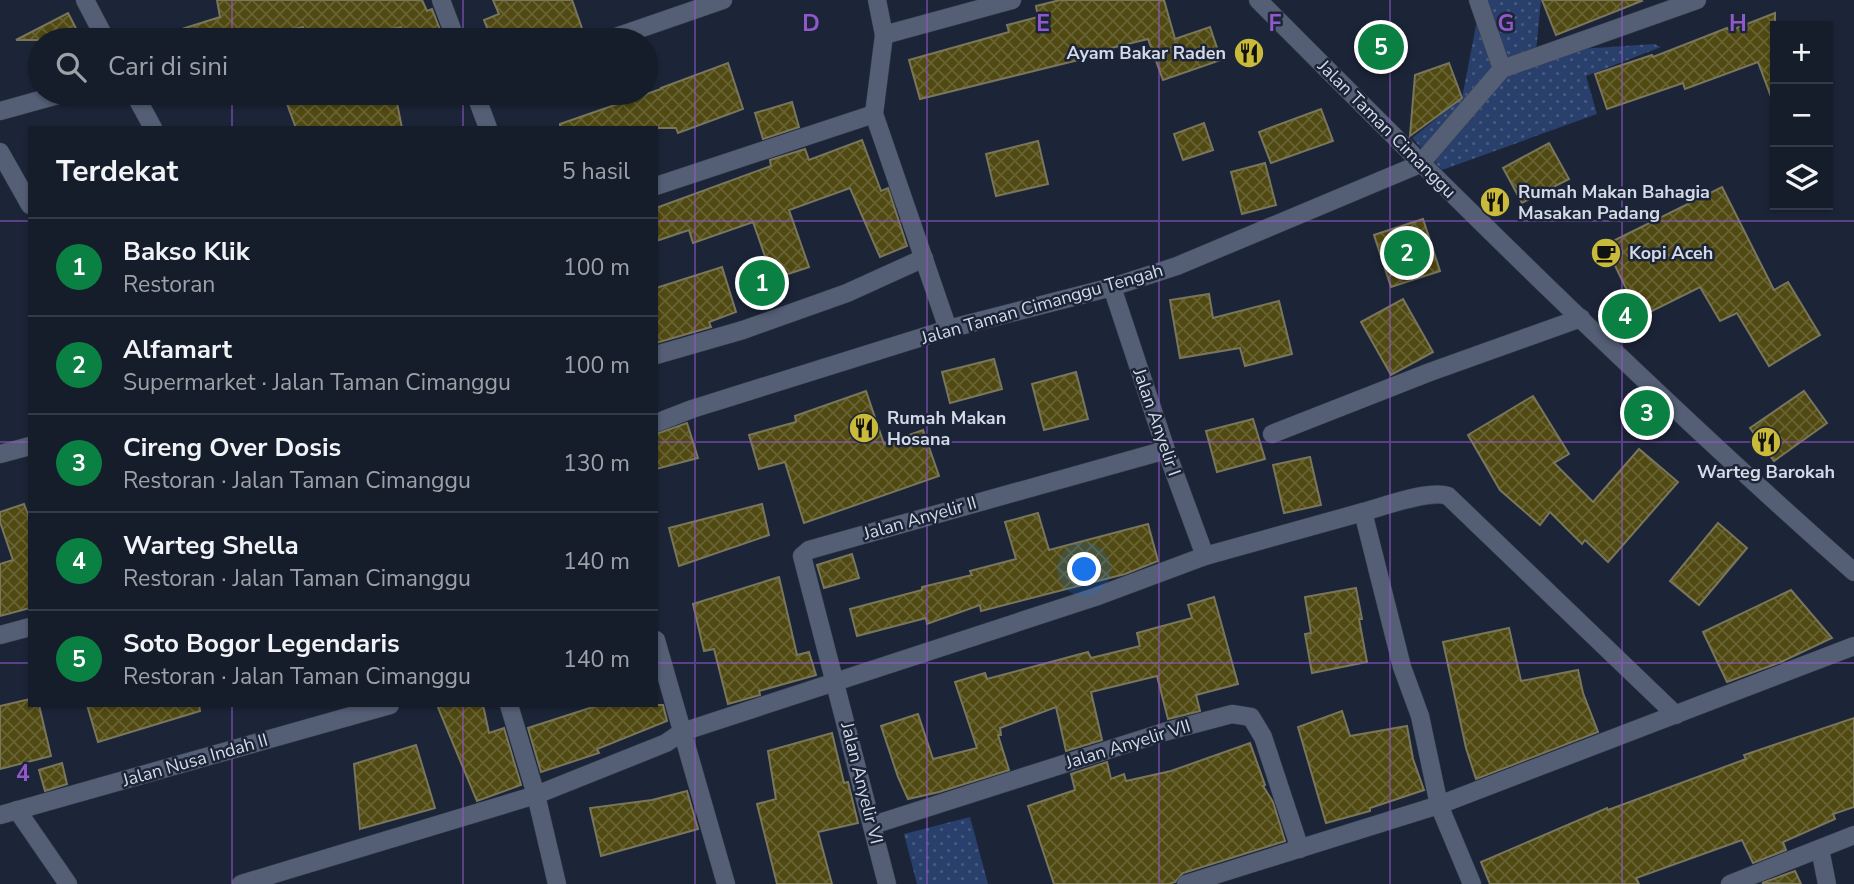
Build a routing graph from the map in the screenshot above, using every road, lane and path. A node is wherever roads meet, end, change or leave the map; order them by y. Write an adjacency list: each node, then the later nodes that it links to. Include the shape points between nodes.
1 (85, 0): 9 (street)
2 (440, 0): 10 (street)
3 (723, 0): 11 (street)
4 (877, 0): 12 (street)
5 (1012, 0): 12 (street)
6 (1258, 0): 22 (street, Jalan Taman Cimanggu)
7 (1478, 0): 13 (street)
8 (1697, 0): 13 (street)
9 (100, 28)
10 (451, 28)
11 (642, 28)
12 (884, 35): 18 (street)
13 (1502, 69): 22 (street)
14 (28, 103): 17 (street)
15 (141, 105): 19 (street)
16 (479, 105): 20 (street)
17 (0, 111)
18 (874, 114): 23 (street); 25 (street)
19 (152, 126)
20 (487, 126)
21 (0, 152): 24 (street)
22 (1420, 164): 26 (street, Jalan Taman Cimanggu Tengah); 27 (street, Jalan Taman Cimanggu)
23 (658, 185)
24 (28, 201)
25 (924, 258): 28 (street); 29 (street, via 847,293)
26 (1112, 288): 28 (street, Jalan Taman Cimanggu Tengah); 34 (street, Jalan Anyelir I)
27 (1581, 318): 31 (street); 37 (street, Jalan Taman Cimanggu)
28 (948, 329): 30 (street, Jalan Taman Cimanggu Tengah)
29 (658, 354)
30 (658, 422)
31 (1272, 434)
32 (28, 446): 33 (street)
33 (2, 448)
34 (1166, 450): 36 (street, Jalan Anyelir I); 42 (street, Jalan Anyelir II, via 808,550 802,556 804,569)
35 (1363, 512): 36 (street); 45 (street, via 1428,496 1448,496); 48 (street, via 1402,667 1420,716)
36 (1205, 556): 42 (street, via 1095,597)
37 (1854, 572)
38 (28, 628): 39 (street)
39 (0, 635)
40 (1854, 646): 45 (street)
41 (658, 647): 46 (street)
42 (835, 681): 46 (street); 50 (street, Jalan Anyelir VI)
43 (383, 707): 49 (street, Jalan Nusa Indah II)
44 (510, 707): 47 (street)
45 (1676, 715): 48 (street)
46 (682, 732): 47 (street, via 666,743); 57 (street)
47 (536, 795): 55 (street); 56 (street)
48 (1439, 805): 52 (street); 60 (street)
49 (8, 812): 54 (street)
50 (873, 825): 52 (street, Jalan Anyelir VII, via 1164,732 1232,715 1251,717 1263,737); 58 (street, Jalan Anyelir VI)
51 (1854, 835): 53 (street)
52 (1300, 849): 59 (street)
53 (1820, 849): 61 (street); 62 (street)
54 (68, 884)
55 (242, 884)
56 (557, 884)
57 (726, 884)
58 (887, 884)
59 (1186, 884)
60 (1472, 884)
61 (1730, 884)
62 (1827, 884)

